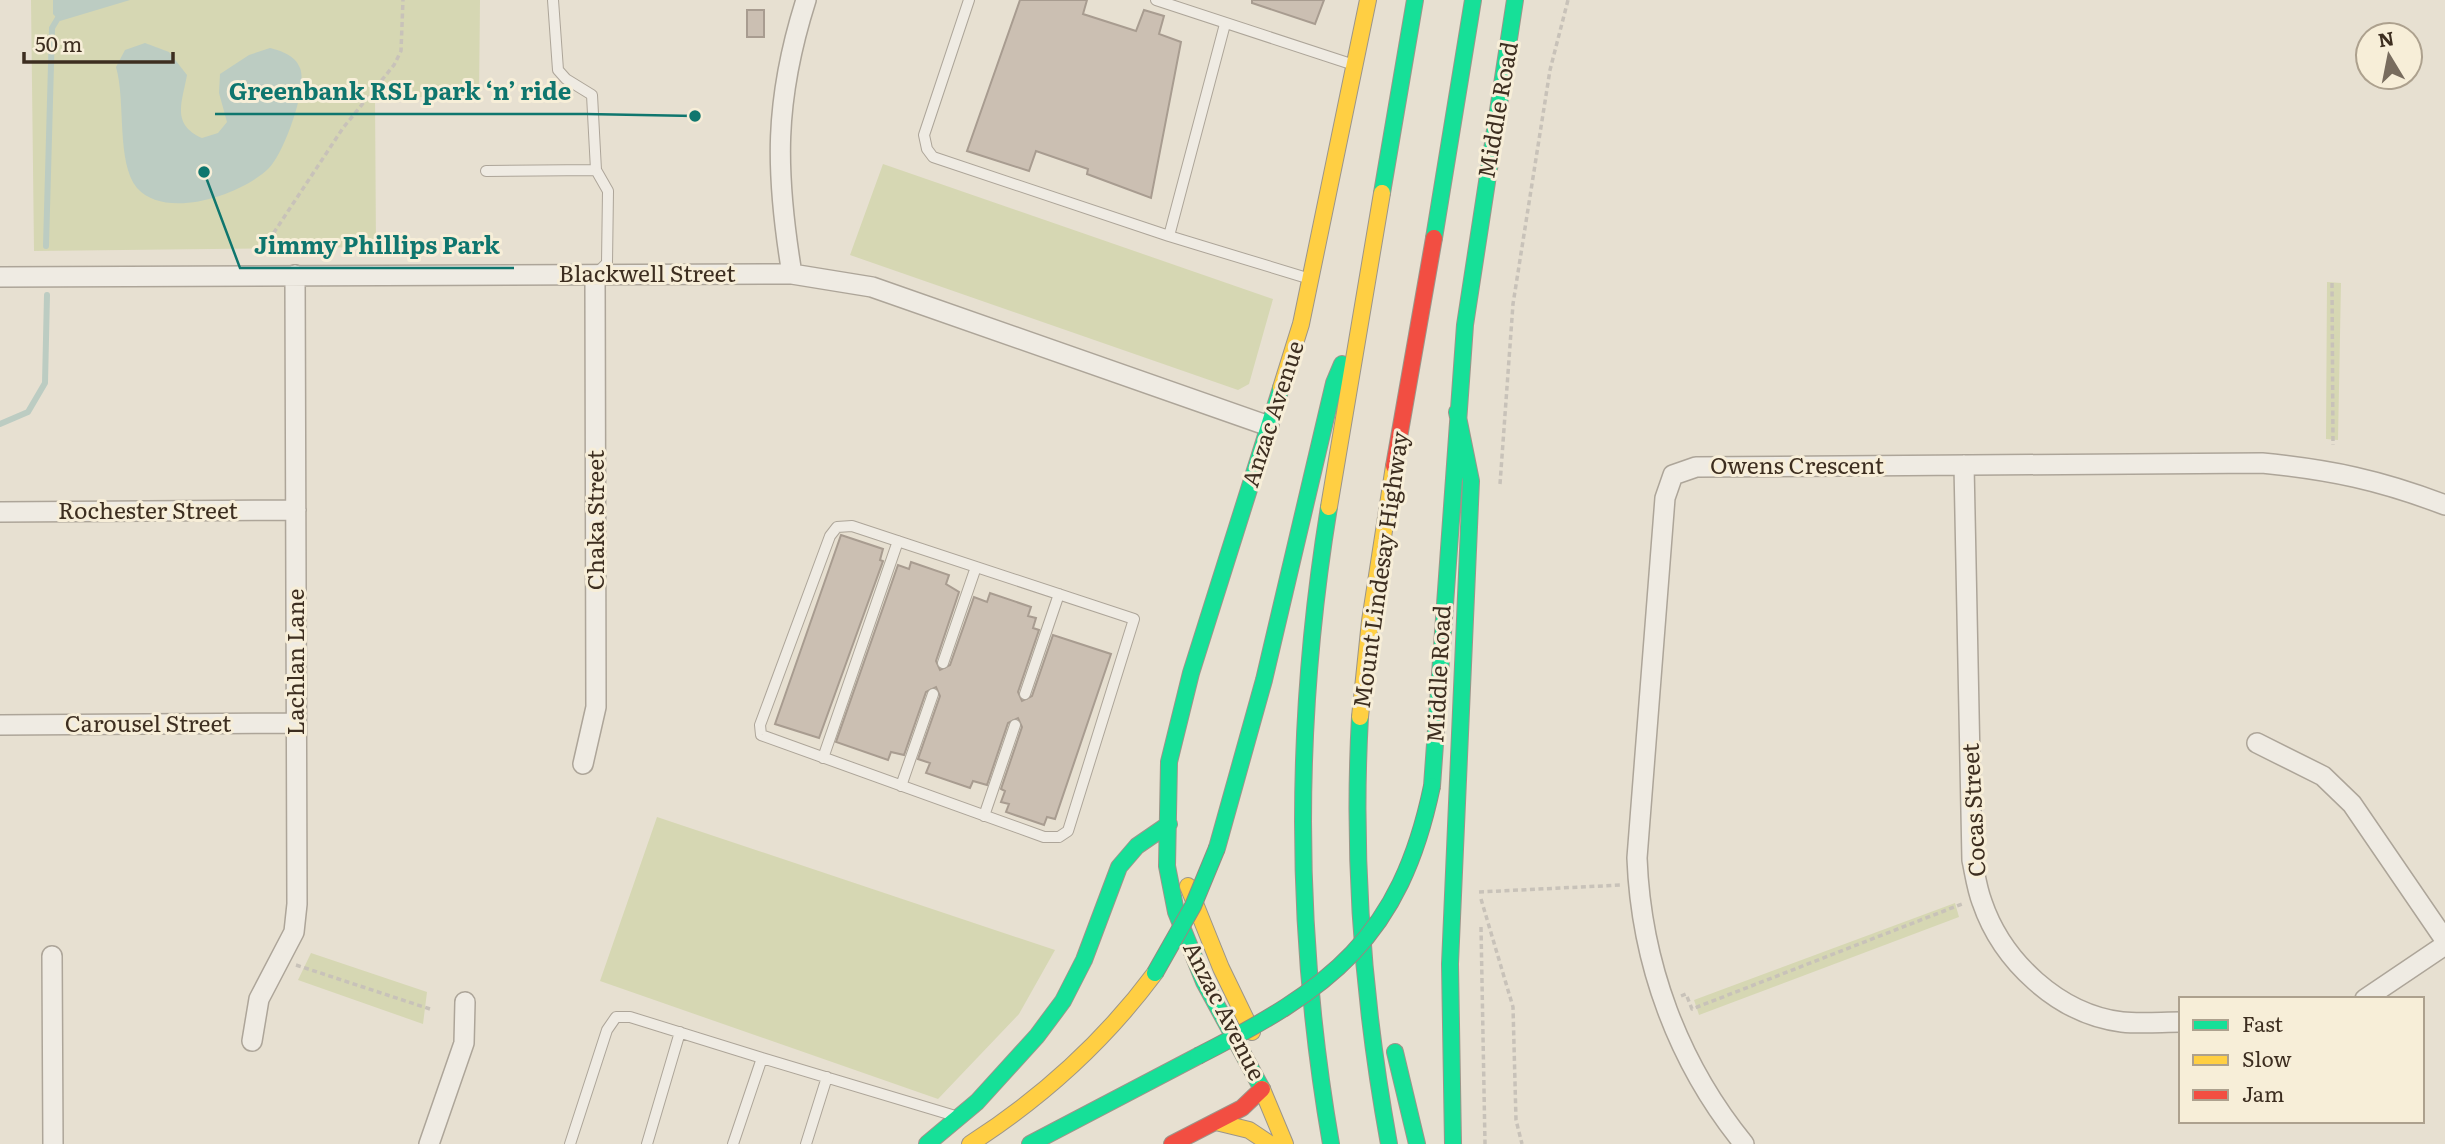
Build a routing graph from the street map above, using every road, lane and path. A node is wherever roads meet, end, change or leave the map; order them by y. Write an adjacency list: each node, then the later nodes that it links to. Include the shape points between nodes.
1 (403, 0): 18 (path, via 401,51 394,65 343,128 269,240)
2 (553, 0): 15 (lane, via 558,70 592,94)
3 (806, 0): 19 (street, via 791,54 780,125 781,208)
4 (969, 0): 17 (lane, via 925,135 933,157)
5 (1156, 0): 12 (lane)
6 (1368, 0): 14 (main road, Anzac Avenue)
7 (1415, 0): 25 (main road)
8 (1473, 0): 57 (main road, Mount Lindesay Highway, via 1366,661 1357,813)
9 (1515, 0): 13 (main road, Middle Road)
10 (1526, 0): 13 (main road)
11 (1568, 0): 30 (path, via 1550,70 1513,304)
12 (1226, 24): 14 (lane); 17 (lane)
13 (1511, 36): 26 (main road, Middle Road, via 1480,212)
14 (1355, 65): 23 (main road, Anzac Avenue)
15 (596, 170): 16 (lane); 21 (lane, via 608,191 608,244 607,262)
16 (486, 171)
17 (1169, 236): 23 (lane)
18 (270, 258)
19 (792, 274): 21 (street, Blackwell Street); 27 (street, Blackwell Street, via 872,287)
20 (295, 275): 21 (street, Blackwell Street); 22 (street, Blackwell Street); 32 (street, Lachlan Lane)
21 (595, 275): 45 (street, Chaka Street, via 596,707)
22 (0, 277)
23 (1313, 279): 27 (main road, Anzac Avenue)
24 (2332, 283): 28 (path)
25 (1361, 324): 77 (main road, bridge, via 1334,383 1264,680 1217,848 1193,906 1155,973 1102,1041 1050,1090); 82 (main road, via 1318,575 1303,733 1302,909)
26 (1457, 412): 78 (main road, Middle Road, bridge, via 1432,786 1420,837 1399,890 1345,964 1286,1009); 85 (main road, via 1471,481 1450,964)
27 (1269, 426): 48 (main road, Anzac Avenue, via 1177,724 1169,762)
28 (2333, 445)
29 (1964, 465): 31 (street, Owens Crescent, via 2262,463 2332,470 2393,485); 50 (street, Owens Crescent, via 1696,467 1673,475 1665,498); 51 (street, Cocas Street, via 1972,860)
30 (1499, 496)
31 (2445, 505)
32 (296, 510): 33 (street, Rochester Street); 40 (street, Lachlan Lane)
33 (0, 512)
34 (898, 541): 35 (lane); 44 (lane); 44 (lane, via 852,526 837,527 830,536 760,726 761,735)
35 (976, 567): 36 (lane); 37 (lane)
36 (1059, 594): 39 (lane); 47 (lane, via 1134,619 1068,831 1059,837 1044,837)
37 (943, 663)
38 (933, 694): 46 (lane)
39 (1025, 694)
40 (296, 723): 41 (street, Carousel Street); 55 (street, Lachlan Lane, via 297,904 294,932)
41 (0, 725)
42 (1015, 725): 47 (lane)
43 (2257, 743): 53 (street, via 2323,776 2352,804)
44 (823, 758): 46 (lane)
45 (583, 764)
46 (901, 786): 47 (lane)
47 (984, 816)
48 (1169, 824): 66 (main road, Anzac Avenue, via 1212,948 1265,1059); 66 (main road, Anzac Avenue, via 1167,866 1191,953); 67 (main road, via 1137,846 1119,867 1095,936 1063,1001 1010,1068)
49 (1476, 879): 52 (path)
50 (1638, 884): 52 (path); 59 (street, Owens Crescent)
51 (1979, 889): 59 (path, via 1960,893 1963,906 1692,1009 1686,994); 61 (street, Cocas Street, via 2007,951 2032,980 2074,1008 2120,1022)
52 (1479, 892): 69 (path); 86 (path, via 1513,1007 1516,1120)
53 (2445, 943): 56 (street)
54 (52, 956): 70 (street)
55 (281, 960): 60 (path); 63 (street, Lachlan Lane, via 259,999)
56 (2368, 997)
57 (1367, 999): 83 (main road, Mount Lindesay Highway); 84 (main road, via 1390,1035)
58 (465, 1002): 71 (street, via 464,1042)
59 (1663, 1002): 87 (street, Owens Crescent, via 1698,1076)
60 (433, 1010)
61 (2179, 1022)
62 (681, 1032): 64 (lane); 72 (lane, via 616,1017 607,1030); 73 (lane)
63 (252, 1041)
64 (762, 1058): 65 (lane); 74 (lane)
65 (827, 1077): 67 (lane); 75 (lane)
66 (1262, 1089): 68 (main road, via 1242,1108); 81 (main road)
67 (959, 1117): 76 (main road)
68 (1216, 1122): 79 (main road); 80 (main road, via 1249,1130)
69 (1484, 1143)
70 (53, 1144)
71 (429, 1144)
72 (570, 1144)
73 (647, 1144)
74 (733, 1144)
75 (806, 1144)
76 (927, 1144)
77 (970, 1144)
78 (1030, 1144)
79 (1172, 1144)
80 (1270, 1144)
81 (1285, 1144)
82 (1331, 1144)
83 (1389, 1144)
84 (1417, 1144)
85 (1453, 1144)
86 (1522, 1144)
87 (1744, 1144)

